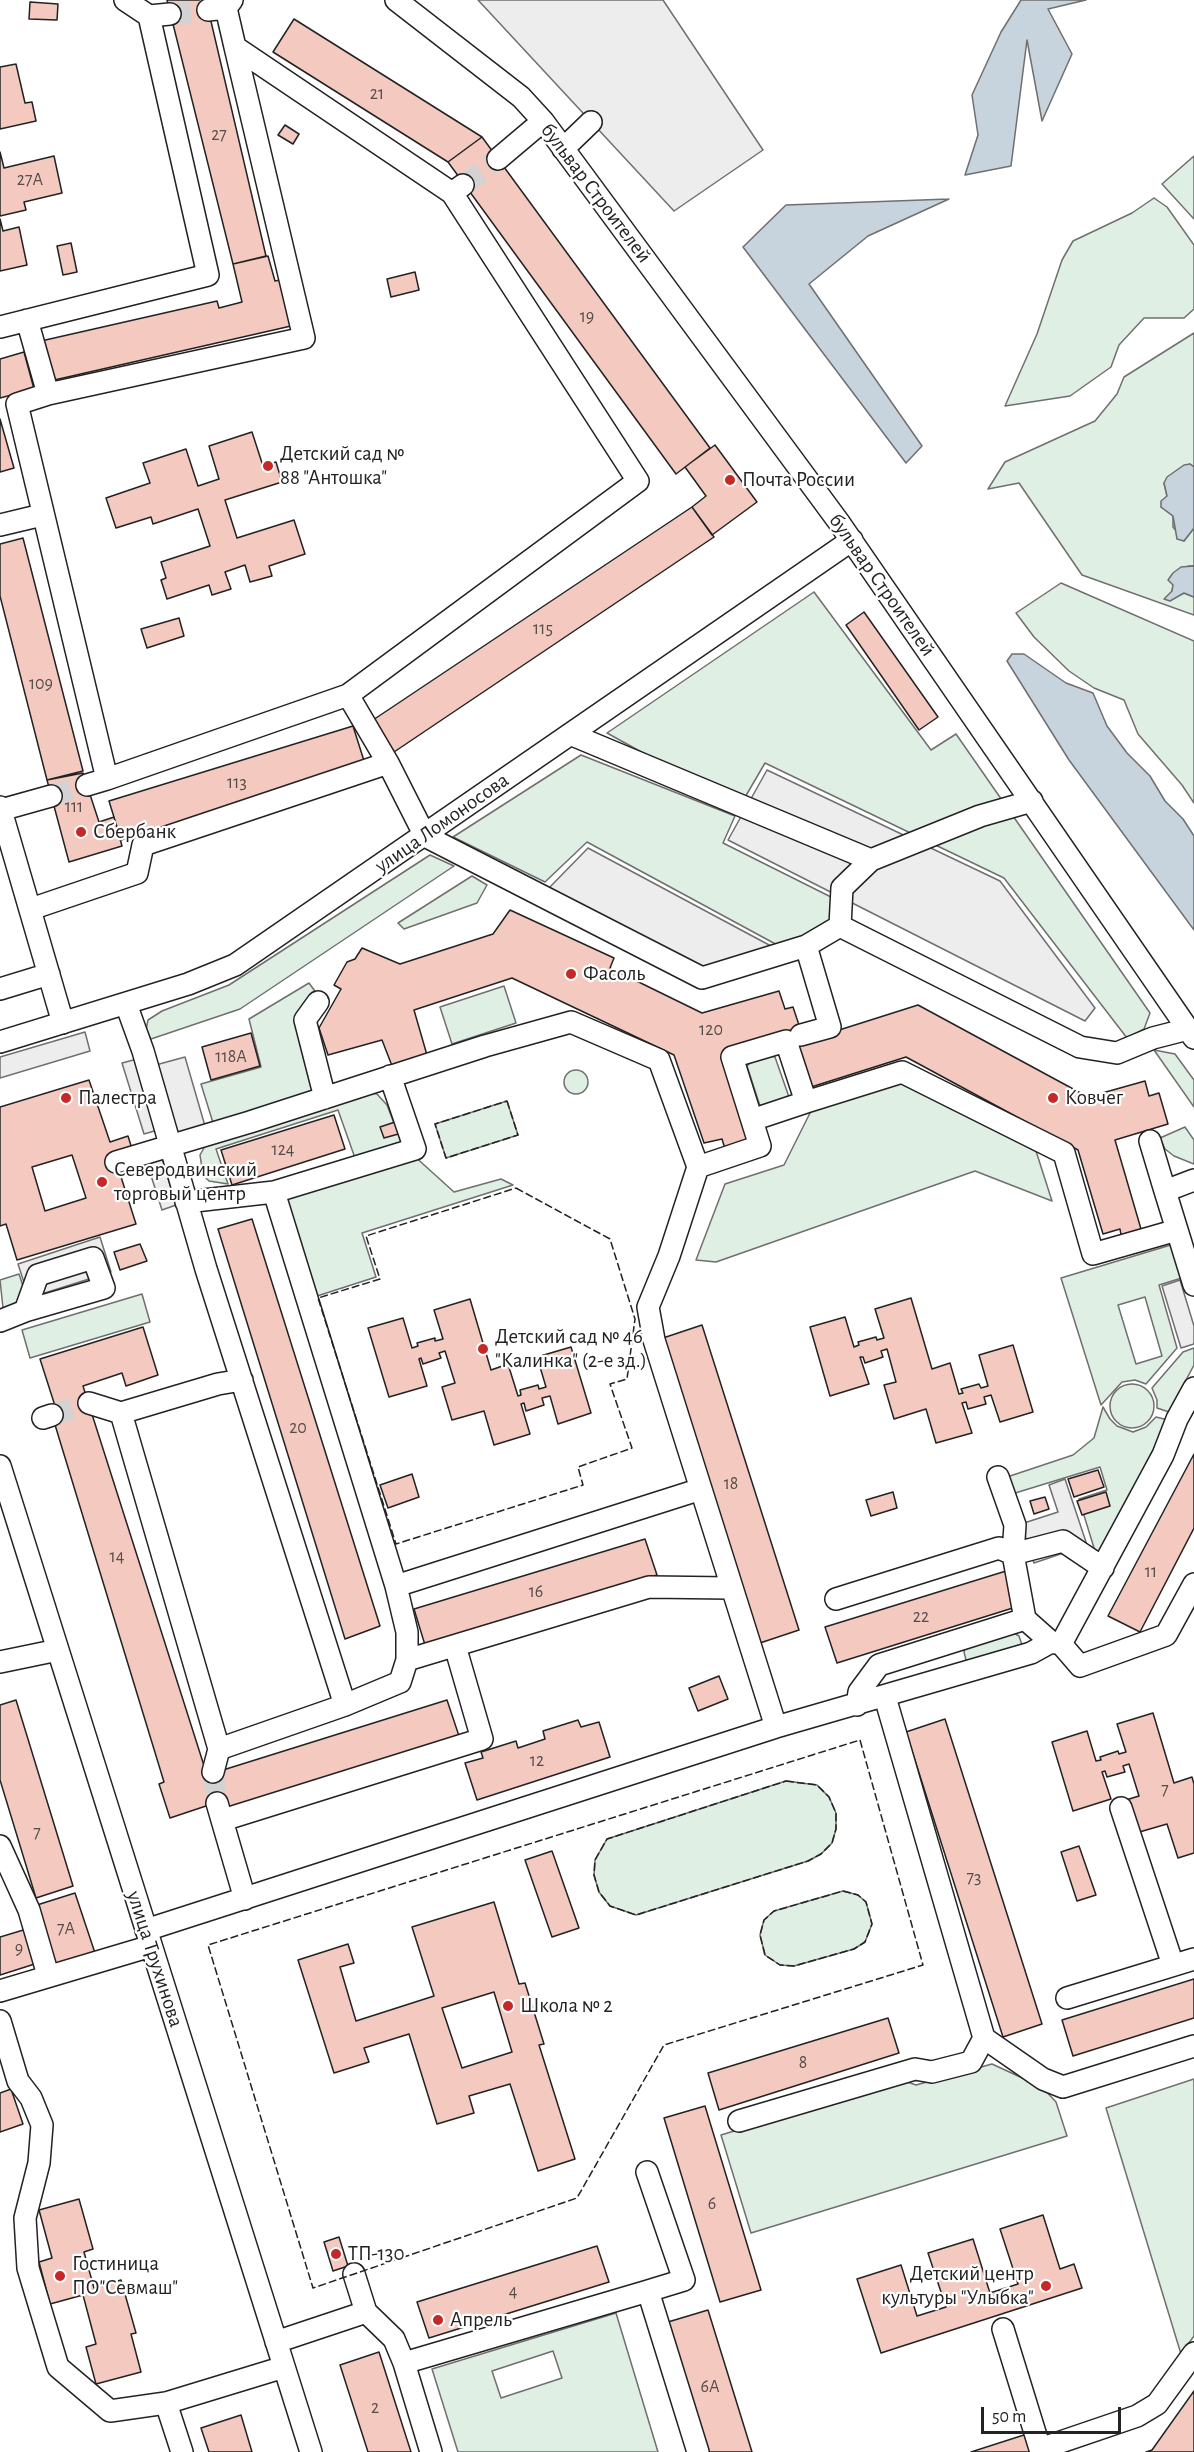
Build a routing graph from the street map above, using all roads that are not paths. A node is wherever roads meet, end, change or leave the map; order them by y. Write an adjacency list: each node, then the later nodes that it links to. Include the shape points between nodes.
1 (124, 0): 5 (street)
2 (396, 0): 7 (street, бульвар Строителей, via 520,98)
3 (222, 6): 6 (street)
4 (170, 14): 5 (street)
5 (149, 16): 11 (street, via 208,275)
6 (235, 47): 13 (street, via 304,338); 17 (street, via 458,189 638,481)
7 (543, 121): 9 (street, бульвар Строителей); 10 (street)
8 (591, 122): 9 (street)
9 (563, 149): 16 (street, бульвар Строителей)
10 (498, 159)
11 (27, 320): 12 (street); 13 (street)
12 (0, 327)
13 (48, 394): 14 (street, via 17,404)
14 (42, 514): 15 (street); 17 (street, via 97,782)
15 (0, 525)
16 (852, 540): 18 (street, улица Ломоносова); 21 (street, бульвар Строителей)
17 (348, 695): 19 (street)
18 (570, 734): 23 (street, улица Ломоносова); 24 (street)
19 (388, 763): 23 (street); 25 (street, via 143,845 136,873)
20 (51, 796): 22 (street)
21 (1032, 801): 24 (street, via 980,816); 33 (street, бульвар Строителей)
22 (0, 808): 25 (street)
23 (425, 836): 27 (street, via 702,978); 31 (street, улица Ломоносова, via 235,965)
24 (871, 860): 26 (street, via 842,888)
25 (31, 909): 28 (street)
26 (840, 926): 27 (street); 33 (street, via 1080,1047 1117,1053 1152,1038)
27 (806, 946): 34 (street, via 830,1027)
28 (49, 975): 29 (street); 32 (street)
29 (0, 989)
30 (318, 1002): 37 (street, via 305,1020)
31 (126, 1004): 32 (street, улица Ломоносова); 41 (street)
32 (63, 1023): 35 (street, улица Ломоносова)
33 (1191, 1033)
34 (794, 1038): 38 (street); 39 (street, via 732,1057)
35 (0, 1042)
36 (390, 1076): 37 (street); 43 (street, via 571,1022 659,1060); 46 (street, via 415,1149)
37 (325, 1098): 41 (street)
38 (806, 1102): 39 (street); 48 (street, via 902,1072 1064,1153 1094,1254)
39 (752, 1120): 43 (street, via 760,1146)
40 (1150, 1141): 45 (street)
41 (170, 1147): 42 (street); 47 (street)
42 (116, 1162)
43 (698, 1167): 58 (street, via 648,1307 654,1340)
44 (1194, 1180): 45 (street)
45 (1166, 1191): 48 (street)
46 (274, 1192): 47 (street); 62 (street)
47 (186, 1202): 52 (street)
48 (1177, 1230): 49 (street)
49 (1194, 1285)
50 (25, 1311): 51 (street)
51 (0, 1321)
52 (242, 1380): 55 (street); 72 (street)
53 (1194, 1388): 60 (street)
54 (88, 1403): 55 (street)
55 (121, 1413): 75 (street)
56 (0, 1466): 68 (street, улица Трухинова)
57 (998, 1477): 59 (street, via 1015,1525)
58 (701, 1489): 62 (street); 63 (street)
59 (1013, 1554): 60 (street, via 1063,1541); 64 (street, via 999,1548); 65 (street)
60 (1103, 1568): 66 (street)
61 (1194, 1584): 66 (street, via 1166,1635 1080,1666)
62 (396, 1586): 69 (street, via 407,1632)
63 (730, 1588): 67 (street, via 649,1587); 74 (street)
64 (836, 1599)
65 (1025, 1619): 66 (street); 73 (street, via 879,1665 859,1692)
66 (1056, 1643): 71 (street)
67 (455, 1646): 69 (street); 79 (street, via 483,1739 220,1811)
68 (58, 1650): 70 (street); 80 (street, улица Трухинова)
69 (407, 1660): 72 (street, via 400,1682)
70 (0, 1662)
71 (885, 1697): 73 (street); 87 (street)
72 (345, 1705): 75 (street)
73 (856, 1705): 74 (street)
74 (776, 1727): 79 (street)
75 (219, 1749): 76 (street)
76 (213, 1772)
77 (1121, 1808): 82 (street)
78 (0, 1846): 83 (street, via 29,1910)
79 (245, 1899): 80 (street)
80 (148, 1938): 83 (street); 95 (street, улица Трухинова)
81 (1194, 1959): 82 (street)
82 (1173, 1965): 85 (street)
83 (48, 1975): 84 (street)
84 (0, 1991)
85 (1067, 1998)
86 (0, 2021): 99 (street, via 18,2081 31,2097 42,2125 39,2163 25,2218 28,2268 58,2367 110,2411)
87 (984, 2038): 88 (street, via 1043,2079 1063,2087); 89 (street, via 971,2062 932,2072 915,2069)
88 (1194, 2046)
89 (739, 2121)
90 (647, 2172): 92 (street, via 684,2280)
91 (354, 2274): 93 (street)
92 (648, 2291): 97 (street); 104 (street)
93 (366, 2312): 95 (street); 97 (street, via 394,2339)
94 (1003, 2329): 100 (street)
95 (276, 2342): 98 (street, улица Трухинова)
96 (1194, 2354): 100 (street, via 1157,2404 1137,2416)
97 (404, 2363): 103 (street)
98 (284, 2367): 99 (street); 102 (street, улица Трухинова)
99 (166, 2403): 101 (street)
100 (1040, 2450)
101 (182, 2452)
102 (311, 2452)
103 (431, 2452)
104 (698, 2452)

